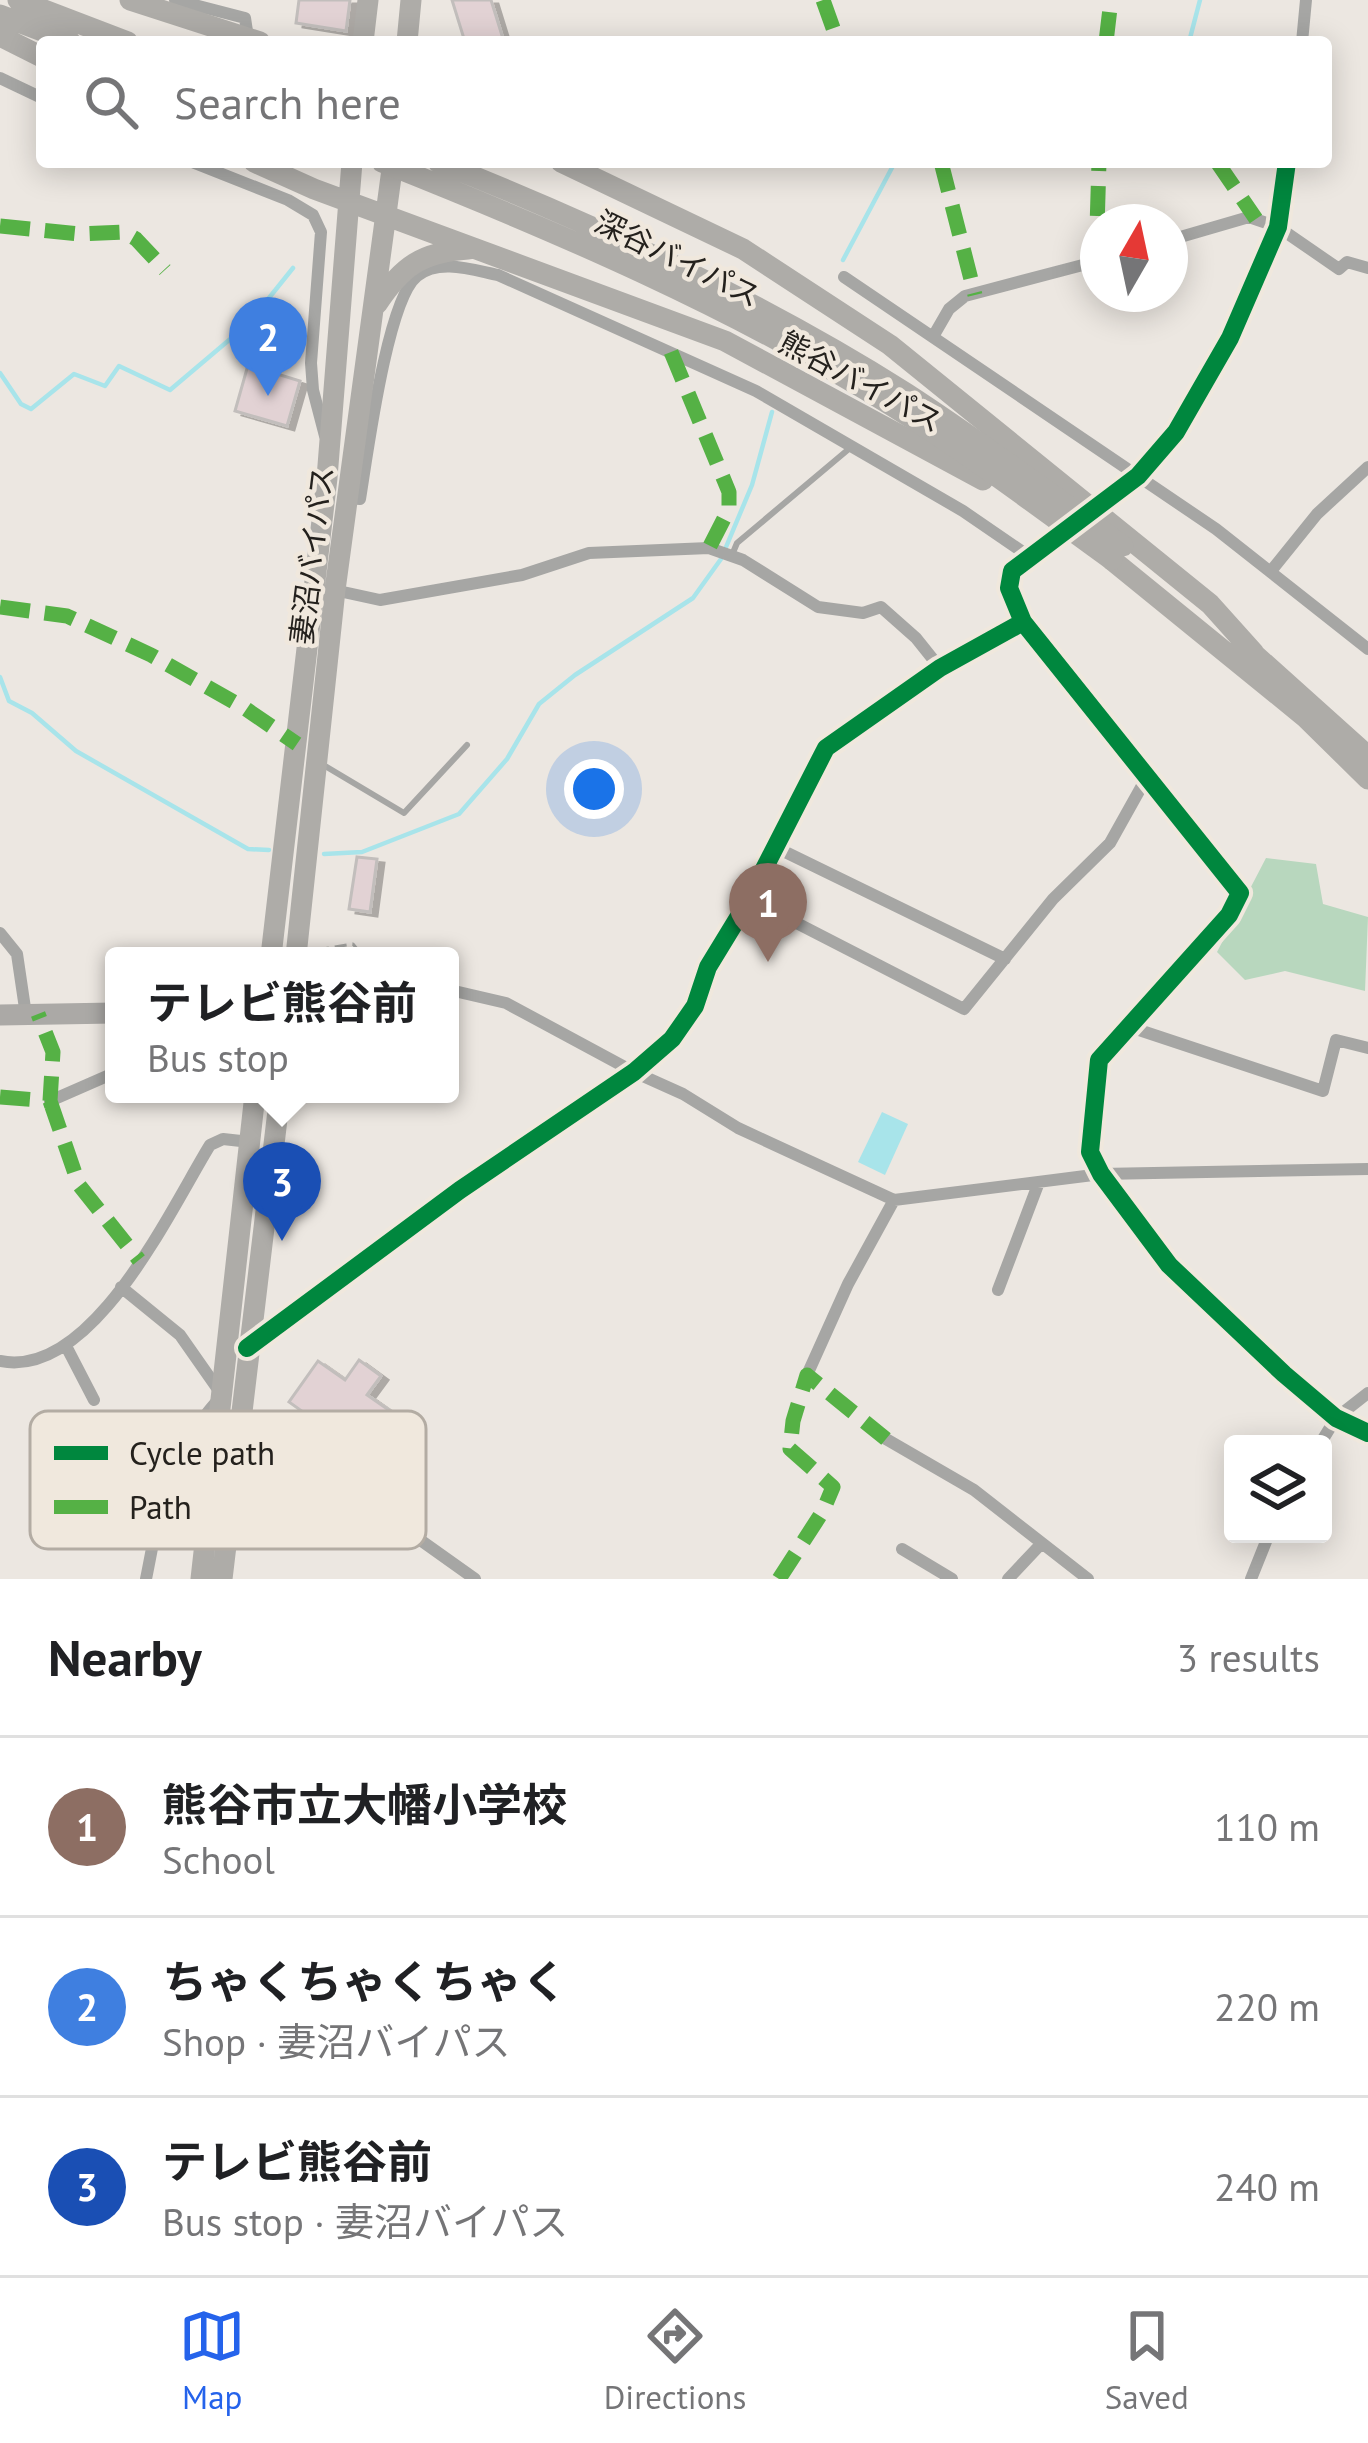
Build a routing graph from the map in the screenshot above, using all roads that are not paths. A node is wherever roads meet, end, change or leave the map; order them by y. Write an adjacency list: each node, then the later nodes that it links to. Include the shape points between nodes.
1 (18, 0): 10 (highway)
2 (130, 0): 11 (highway)
3 (175, 0): 12 (street, via 245,18)
4 (368, 0): 13 (highway)
5 (411, 0): 14 (highway)
6 (1306, 0): 15 (street)
7 (0, 15): 9 (highway)
8 (0, 36): 16 (highway)
9 (55, 36)
10 (112, 36)
11 (242, 36)
12 (252, 36)
13 (364, 36)
14 (408, 36)
15 (1303, 36)
16 (36, 54)
17 (0, 78): 18 (street)
18 (36, 95)
19 (207, 168): 38 (street, via 288,200 313,215 321,232 310,363)
20 (268, 168): 27 (highway, 熊谷バイパス)
21 (352, 168): 27 (highway, 妻沼バイパス)
22 (392, 168): 28 (highway, 妻沼バイパス)
23 (396, 168): 44 (highway, 深谷バイパス, bridge, via 681,289 798,351)
24 (452, 168): 44 (highway, 深谷バイパス, bridge, via 689,272 804,334 969,435)
25 (574, 168): 51 (highway, via 743,249 890,345 1210,604)
26 (1286, 168): 29 (street)
27 (350, 202): 28 (highway, 熊谷バイパス); 38 (highway, 妻沼バイパス)
28 (386, 214): 31 (highway, 熊谷バイパス); 35 (highway, 妻沼バイパス)
29 (1278, 227): 30 (street, via 1249,218); 33 (street, via 1339,269 1347,262); 40 (street, via 1230,338 1176,431)
30 (1188, 235)
31 (480, 249): 35 (highway, via 423,256); 44 (highway, 熊谷バイパス, bridge, via 725,341)
32 (1080, 266): 36 (street, via 965,296)
33 (1368, 268)
34 (844, 277): 36 (street)
35 (375, 308): 42 (highway, 妻沼バイパス)
36 (934, 334): 40 (street)
37 (853, 446): 42 (street, via 757,391 498,275 431,268 413,278 404,296 360,499); 45 (lane); 46 (street)
38 (329, 449): 48 (highway, 妻沼バイパス)
39 (1368, 467): 47 (street)
40 (1138, 476): 41 (street); 47 (street)
41 (1116, 494)
42 (348, 498): 48 (highway, 妻沼バイパス)
43 (1042, 547): 46 (street)
44 (1117, 553): 51 (highway, 熊谷バイパス); 57 (highway, 熊谷バイパス)
45 (730, 556): 48 (street, via 590,553 522,575 380,600); 52 (street, via 818,607 881,607)
46 (1030, 557): 49 (street, via 1012,571 1009,589)
47 (1271, 571): 50 (street)
48 (325, 589): 55 (highway, 妻沼バイパス); 61 (highway, 妻沼バイパス)
49 (1022, 622): 52 (street); 56 (street)
50 (1368, 649)
51 (1254, 653): 54 (highway, 熊谷バイパス)
52 (940, 668): 58 (street, via 826,748)
53 (467, 745): 55 (lane, via 404,813)
54 (1368, 756)
55 (317, 761): 62 (highway, 妻沼バイパス)
56 (1148, 775): 63 (street, via 1110,843); 68 (street, via 1240,893)
57 (1368, 779)
58 (775, 847): 59 (street); 63 (street)
59 (748, 898): 63 (street, via 964,1009); 70 (street, via 695,1006 673,1039)
60 (0, 933): 67 (street, via 17,954)
61 (273, 947)
62 (307, 947)
63 (1004, 959)
64 (459, 992): 70 (street, via 506,1003)
65 (105, 1013): 67 (main road)
66 (0, 1015): 67 (main road)
67 (26, 1015)
68 (1126, 1026): 69 (street, via 1323,1090 1336,1040); 77 (street, via 1099,1060 1090,1152)
69 (1368, 1048)
70 (634, 1072): 79 (street); 83 (street)
71 (105, 1077): 72 (street)
72 (50, 1101)
73 (254, 1103): 75 (highway)
74 (279, 1103): 83 (highway)
75 (250, 1142): 80 (street, via 223,1138 210,1145); 86 (highway)
76 (1368, 1169): 77 (street)
77 (1101, 1174): 78 (street); 92 (street, via 1169,1265)
78 (1040, 1182): 79 (street); 81 (street)
79 (894, 1200): 85 (street)
80 (122, 1287): 82 (street); 86 (street)
81 (998, 1290)
82 (65, 1346): 84 (street); 88 (street)
83 (248, 1348): 86 (highway)
84 (0, 1361)
85 (807, 1375)
86 (233, 1392): 89 (street); 90 (highway); 91 (highway)
87 (1368, 1393): 92 (street)
88 (94, 1400)
89 (211, 1411)
90 (230, 1411)
91 (240, 1411)
92 (1336, 1418): 93 (street); 94 (street)
93 (1368, 1433)
94 (1326, 1435)
95 (886, 1438): 96 (street)
96 (1042, 1543): 108 (street); 109 (street)
97 (1265, 1543): 110 (street)
98 (426, 1544): 106 (street)
99 (152, 1549): 103 (street)
100 (207, 1549): 104 (highway)
101 (225, 1549): 105 (highway)
102 (902, 1549): 107 (street)
103 (146, 1579)
104 (202, 1579)
105 (222, 1579)
106 (476, 1579)
107 (952, 1579)
108 (1007, 1579)
109 (1088, 1579)
110 (1251, 1579)

